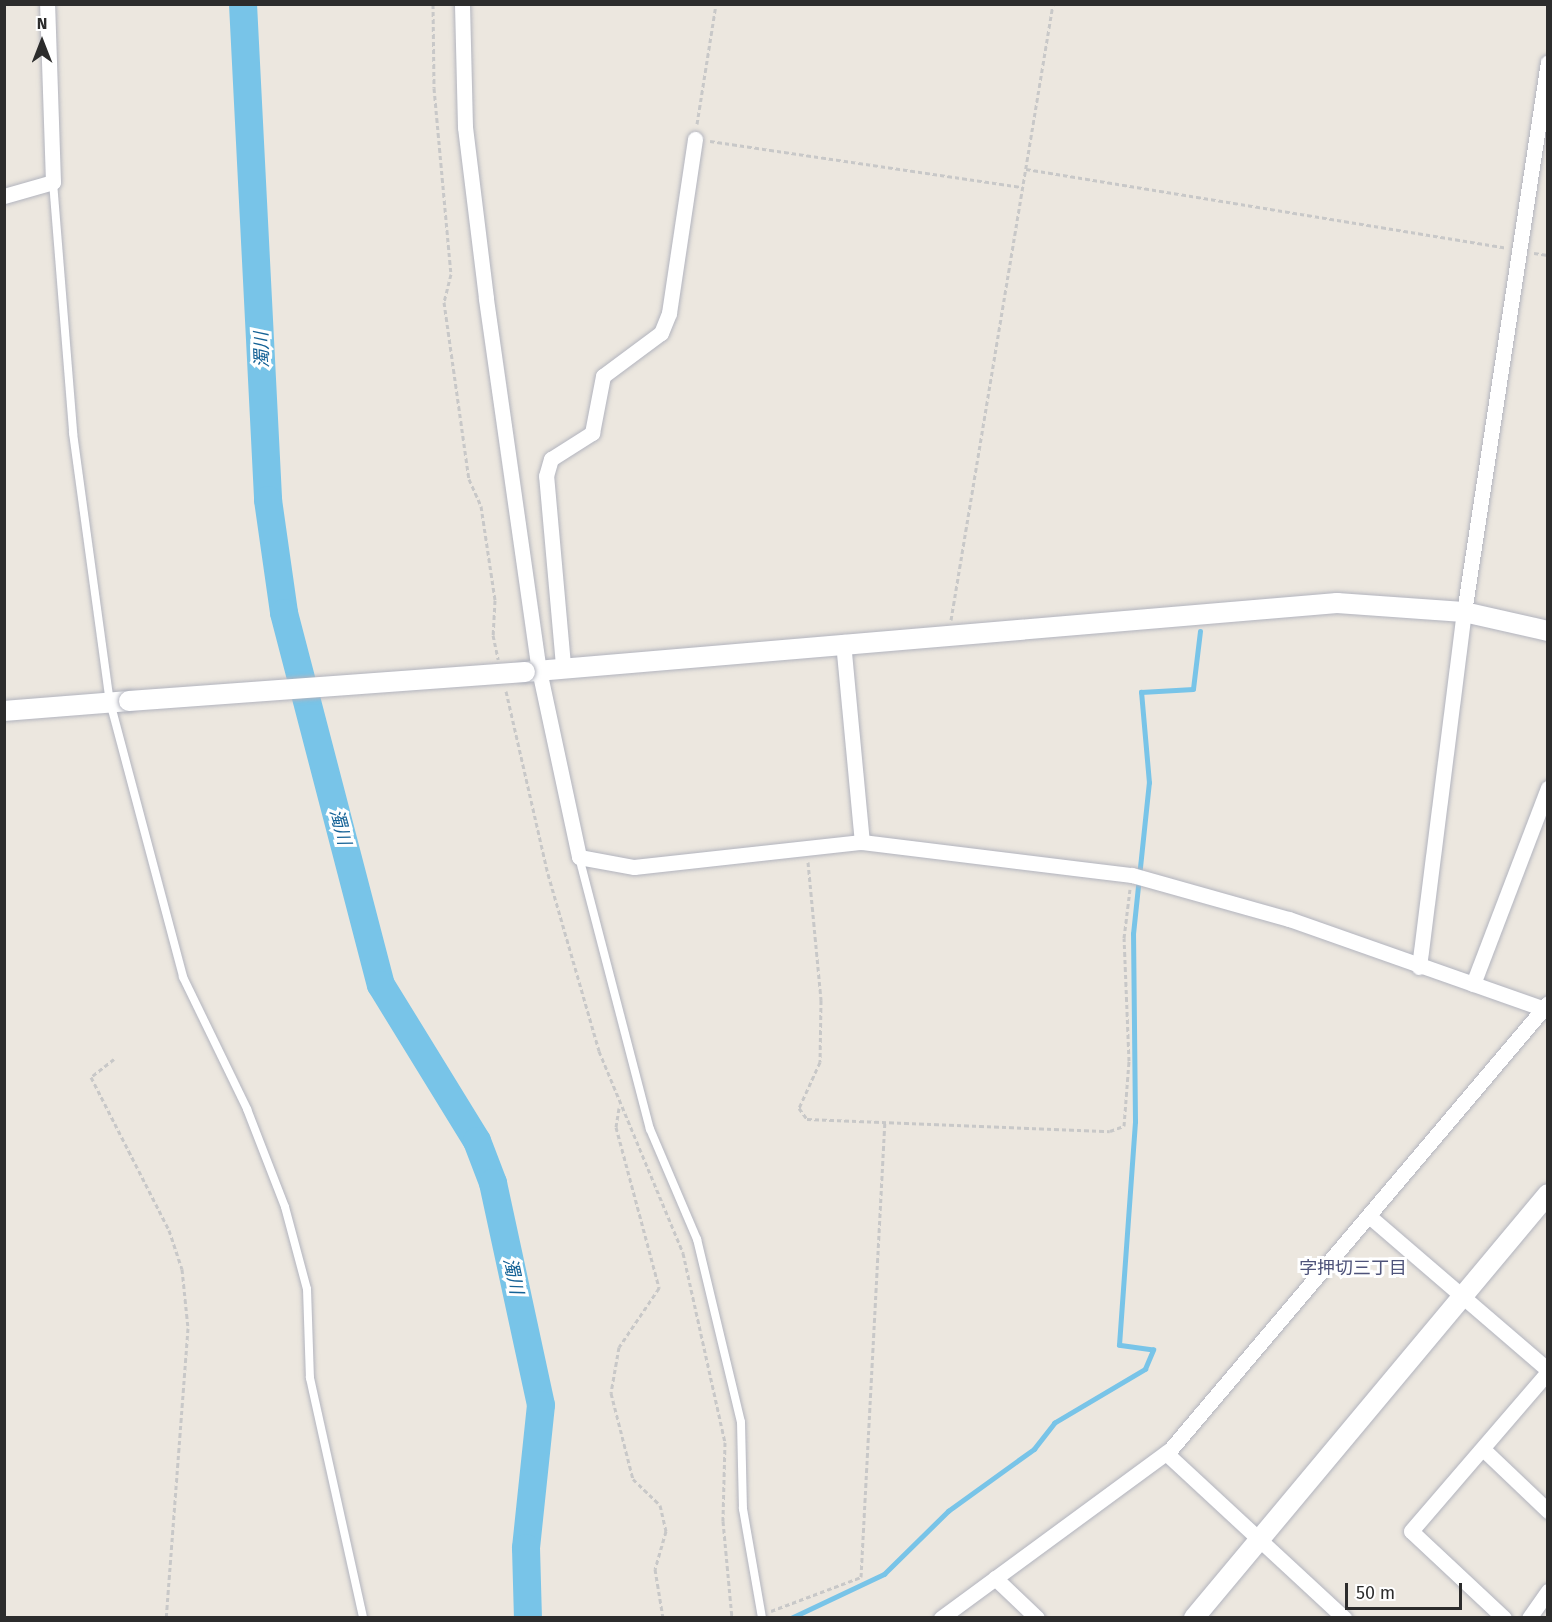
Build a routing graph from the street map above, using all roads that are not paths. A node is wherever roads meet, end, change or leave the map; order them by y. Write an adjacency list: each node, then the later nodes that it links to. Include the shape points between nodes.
1 (46, 4): 5 (street)
2 (462, 4): 11 (street, via 473,192)
3 (1548, 62): 7 (street, via 1516,250)
4 (695, 139): 10 (street, via 669,313 661,333 603,376 592,432 551,459 546,476)
5 (53, 182): 6 (street); 12 (lane, via 73,433)
6 (4, 196)
7 (1464, 612): 8 (street); 9 (street, via 1337,603); 17 (street)
8 (1548, 631)
9 (843, 642): 10 (street); 15 (street)
10 (563, 665): 11 (street)
11 (532, 671): 12 (street, bridge); 16 (street)
12 (120, 702): 13 (street); 31 (lane, via 183,976 247,1109 285,1207 307,1289 310,1378)
13 (4, 711)
14 (1548, 788): 18 (street)
15 (862, 842): 16 (street, via 634,867); 17 (street, via 1132,875 1289,919)
16 (579, 857): 30 (lane, via 650,1129 697,1239 741,1422 743,1509 754,1597)
17 (1419, 967): 18 (street)
18 (1473, 984): 19 (street)
19 (1546, 1007): 21 (street)
20 (1548, 1194): 22 (street)
21 (1369, 1216): 22 (street); 25 (street)
22 (1462, 1300): 23 (street); 27 (street)
23 (1548, 1371): 24 (street)
24 (1483, 1449): 26 (street); 36 (street, via 1411,1531)
25 (1166, 1454): 27 (street); 28 (street)
26 (1548, 1511)
27 (1260, 1540): 34 (street); 35 (street)
28 (995, 1578): 32 (street); 33 (street)
29 (1548, 1591): 37 (street)
30 (762, 1616)
31 (363, 1617)
32 (941, 1617)
33 (1037, 1617)
34 (1194, 1617)
35 (1344, 1617)
36 (1504, 1617)
37 (1529, 1617)

